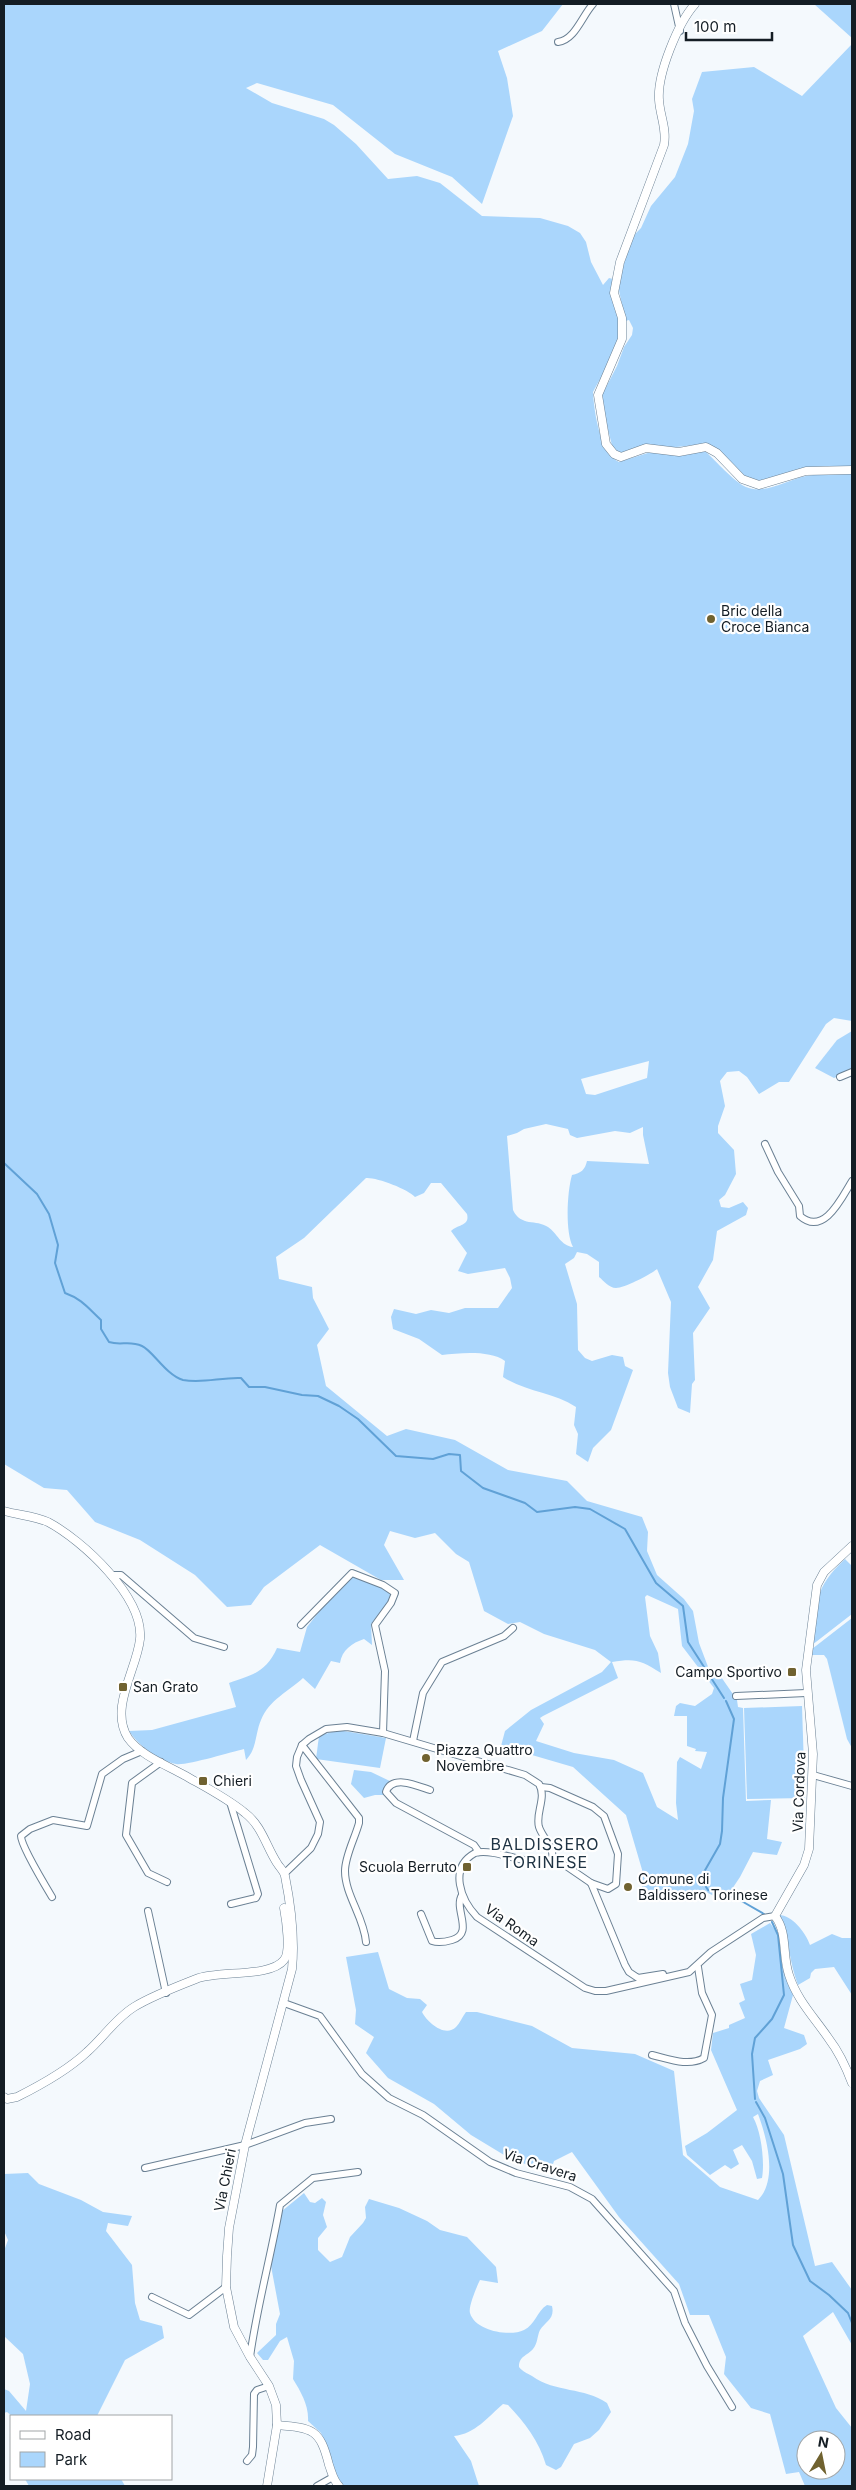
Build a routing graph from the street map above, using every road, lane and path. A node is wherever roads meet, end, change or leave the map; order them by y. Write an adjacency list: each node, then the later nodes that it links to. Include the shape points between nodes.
1 (593, 4): 5 (street, via 573,34 564,42)
2 (674, 4): 4 (street)
3 (695, 4): 4 (street)
4 (680, 31): 6 (street, via 667,60 660,88 666,131 664,146 624,246 615,283 614,293 622,318 622,339 598,395 606,444 621,457 646,448 679,452 706,446 742,479 759,485 806,471)
5 (558, 42)
6 (852, 470)
7 (852, 1072): 8 (street)
8 (840, 1077)
9 (765, 1144): 10 (street, via 799,1206 802,1219 814,1222 830,1215)
10 (852, 1181)
11 (4, 1511): 13 (street, via 46,1521 64,1532)
12 (852, 1546): 17 (street, Via Cordova, via 824,1572 817,1585)
13 (112, 1575): 16 (street, via 121,1575 194,1638); 22 (street, via 130,1600 140,1636 122,1713 128,1737)
14 (301, 1625): 19 (street, via 352,1573 394,1593 394,1599 375,1625 385,1671)
15 (513, 1628): 20 (street, via 504,1636 442,1662 423,1693)
16 (224, 1647)
17 (802, 1694): 18 (street); 24 (street, Via Cordova, via 812,1732)
18 (736, 1696)
19 (383, 1732): 20 (street); 21 (street, via 332,1728)
20 (413, 1741): 26 (street, via 525,1775)
21 (302, 1745): 31 (street, via 296,1766 317,1813 319,1828 310,1848); 41 (street, via 359,1818 345,1871)
22 (142, 1751): 23 (street); 36 (street, via 122,1759 102,1774 88,1826 54,1820 21,1836)
23 (161, 1762): 28 (street); 32 (street, via 132,1783 126,1835 148,1873)
24 (813, 1775): 25 (street); 40 (street, Via Cordova, via 807,1858)
25 (852, 1786)
26 (541, 1787): 30 (street, via 539,1826); 33 (street, via 593,1807 604,1816 618,1854 616,1884 608,1889)
27 (430, 1790): 29 (street, via 406,1782 386,1788 387,1795 396,1803 474,1846)
28 (230, 1802): 31 (street, via 261,1830); 37 (street, via 258,1894 256,1898)
29 (479, 1852): 30 (street, via 507,1854 543,1864); 35 (street, via 462,1866)
30 (553, 1858): 33 (street)
31 (285, 1873): 34 (street, Via Chieri)
32 (167, 1882)
33 (591, 1883): 43 (street, via 629,1972 638,1978)
34 (287, 1894): 44 (street, via 284,1902 288,1952 279,1965 265,1970 197,1978); 45 (street, Via Chieri, via 294,1951)
35 (462, 1895): 39 (street, via 459,1903 463,1931 454,1940 432,1941); 43 (street, Via Roma, via 477,1917 590,1990 606,1991)
36 (52, 1897)
37 (234, 1900)
38 (148, 1911): 44 (street)
39 (422, 1914)
40 (775, 1916): 42 (street, Via Roma, via 763,1918 711,1952); 47 (street, via 782,1930 788,1972 797,1997 830,2040)
41 (366, 1942)
42 (698, 1967): 43 (street, Via Roma); 46 (street, via 702,1993 712,2015 704,2058 696,2062 677,2062)
43 (689, 1972)
44 (166, 1993): 48 (street, via 128,2011 78,2060 17,2097)
45 (284, 2003): 50 (street, Via Chieri, via 271,2040); 57 (street, Via Cravera, via 320,2016 362,2074 389,2098 423,2115 490,2162 516,2173 570,2187 592,2199 674,2291 706,2366)
46 (652, 2055)
47 (852, 2083)
48 (4, 2097)
49 (331, 2120): 50 (street, via 284,2129)
50 (245, 2144): 51 (street); 53 (street, Via Chieri, via 229,2228)
51 (145, 2168)
52 (358, 2172): 55 (street, via 313,2178 280,2206)
53 (226, 2287): 54 (street, via 189,2314); 55 (street, Via Chieri, via 234,2327)
54 (152, 2297)
55 (250, 2357): 56 (street, Via Chieri)
56 (269, 2386): 58 (street, Via Chieri, via 276,2405); 59 (street, via 254,2394 253,2447)
57 (732, 2407)
58 (277, 2425): 60 (street, via 308,2429 320,2437); 61 (street, Via Chieri)
59 (247, 2461)
60 (333, 2476): 62 (street); 63 (street)
61 (267, 2486)
62 (317, 2486)
63 (338, 2486)

